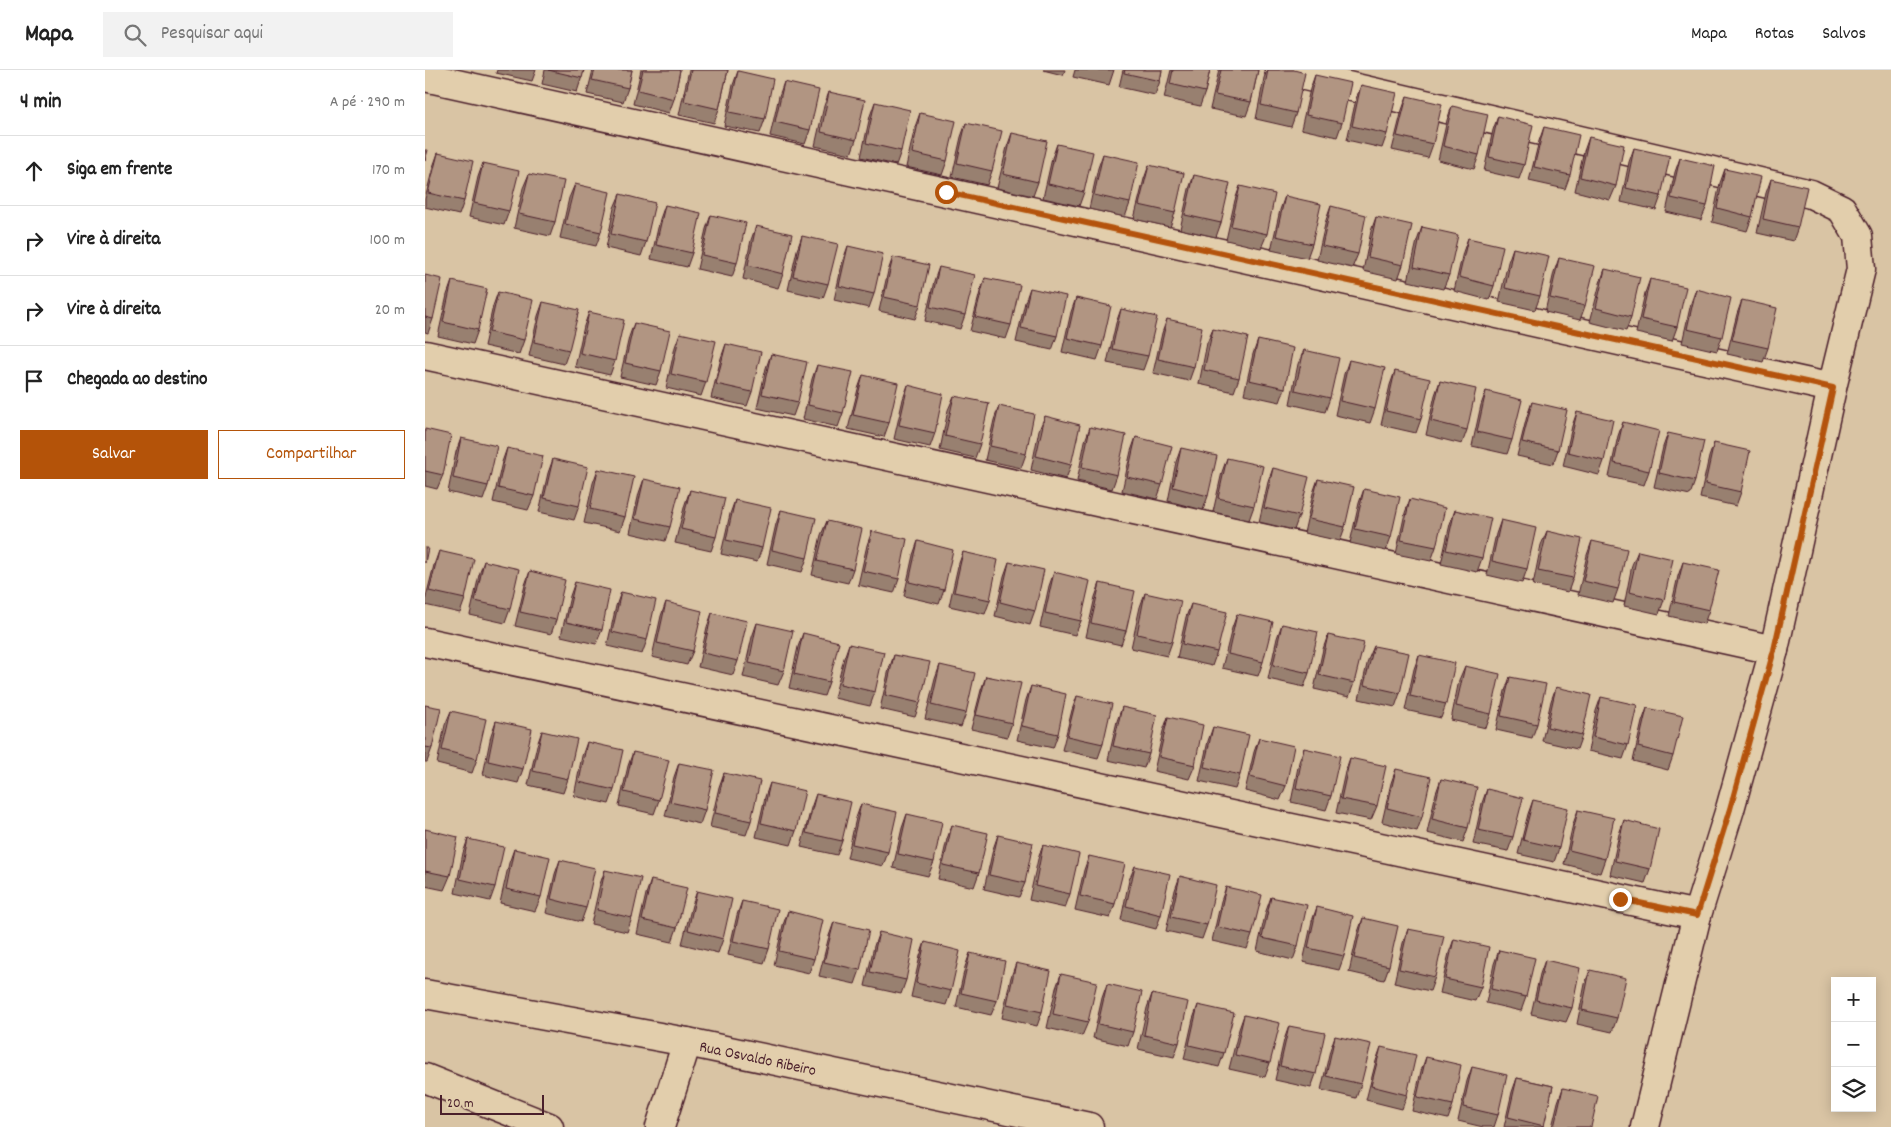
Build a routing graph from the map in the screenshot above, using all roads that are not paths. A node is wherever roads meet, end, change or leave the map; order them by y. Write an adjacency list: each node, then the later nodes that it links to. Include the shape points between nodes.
1 (1279, 70): 4 (street, via 1811,194 1843,209 1858,236 1861,269)
2 (425, 77): 4 (street)
3 (425, 355): 6 (street)
4 (1833, 388): 6 (street)
5 (425, 642): 7 (street)
6 (1774, 650): 7 (street)
7 (1697, 915): 14 (street)
8 (425, 994): 9 (street, Rua Osvaldo Ribeiro)
9 (687, 1042): 12 (street); 13 (street, Rua Osvaldo Ribeiro)
10 (425, 1078): 11 (street)
11 (549, 1127)
12 (661, 1127)
13 (1089, 1127)
14 (1645, 1127)

